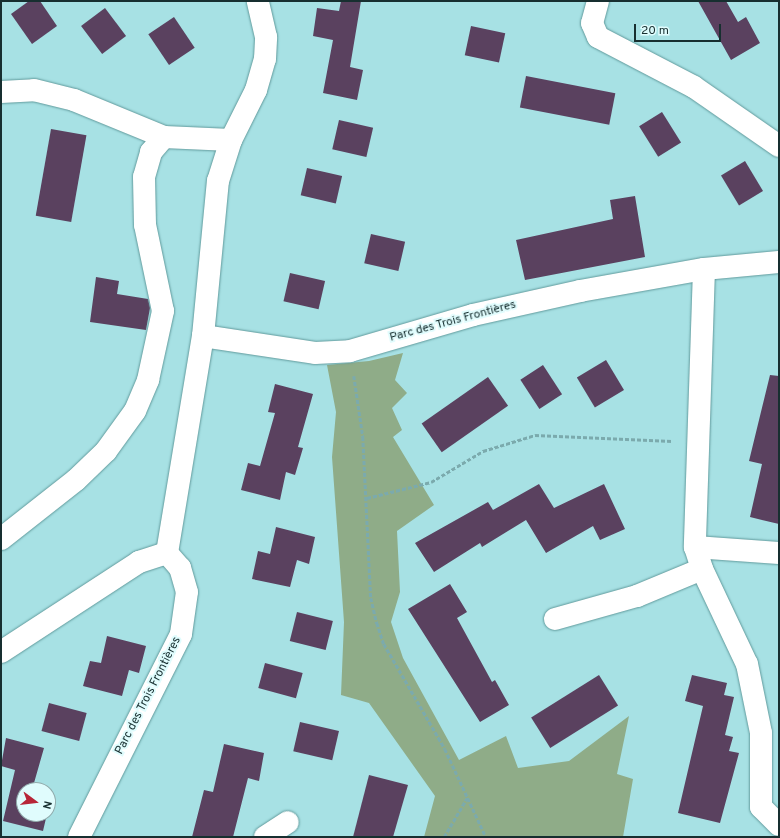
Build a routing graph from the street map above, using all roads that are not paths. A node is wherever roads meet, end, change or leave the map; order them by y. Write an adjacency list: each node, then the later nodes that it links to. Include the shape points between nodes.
1 (258, 1): 5 (street, via 266,37 265,59 256,90)
2 (598, 1): 6 (street, via 592,23 598,37 694,87)
3 (1, 92): 4 (street, via 34,90 74,100)
4 (164, 137): 5 (street); 10 (street, via 151,152 144,176 145,225 163,311 148,380 135,412 106,451 76,480)
5 (231, 140): 9 (street, via 218,181)
6 (779, 146)
7 (779, 262): 8 (street, Parc des Trois Frontières)
8 (704, 269): 9 (street, Parc des Trois Frontières, via 580,291 480,313 350,351 315,352); 11 (street, via 697,442)
9 (203, 336): 12 (street)
10 (1, 539)
11 (696, 547): 13 (street); 14 (street)
12 (167, 553): 16 (street, via 139,562); 19 (street, Parc des Trois Frontières, via 180,568 187,592 181,634)
13 (779, 553)
14 (702, 569): 15 (street, via 637,596); 18 (street, via 747,664 756,694 761,733 761,807)
15 (555, 618)
16 (1, 652)
17 (288, 822): 20 (street)
18 (779, 825)
19 (79, 837)
20 (265, 837)

